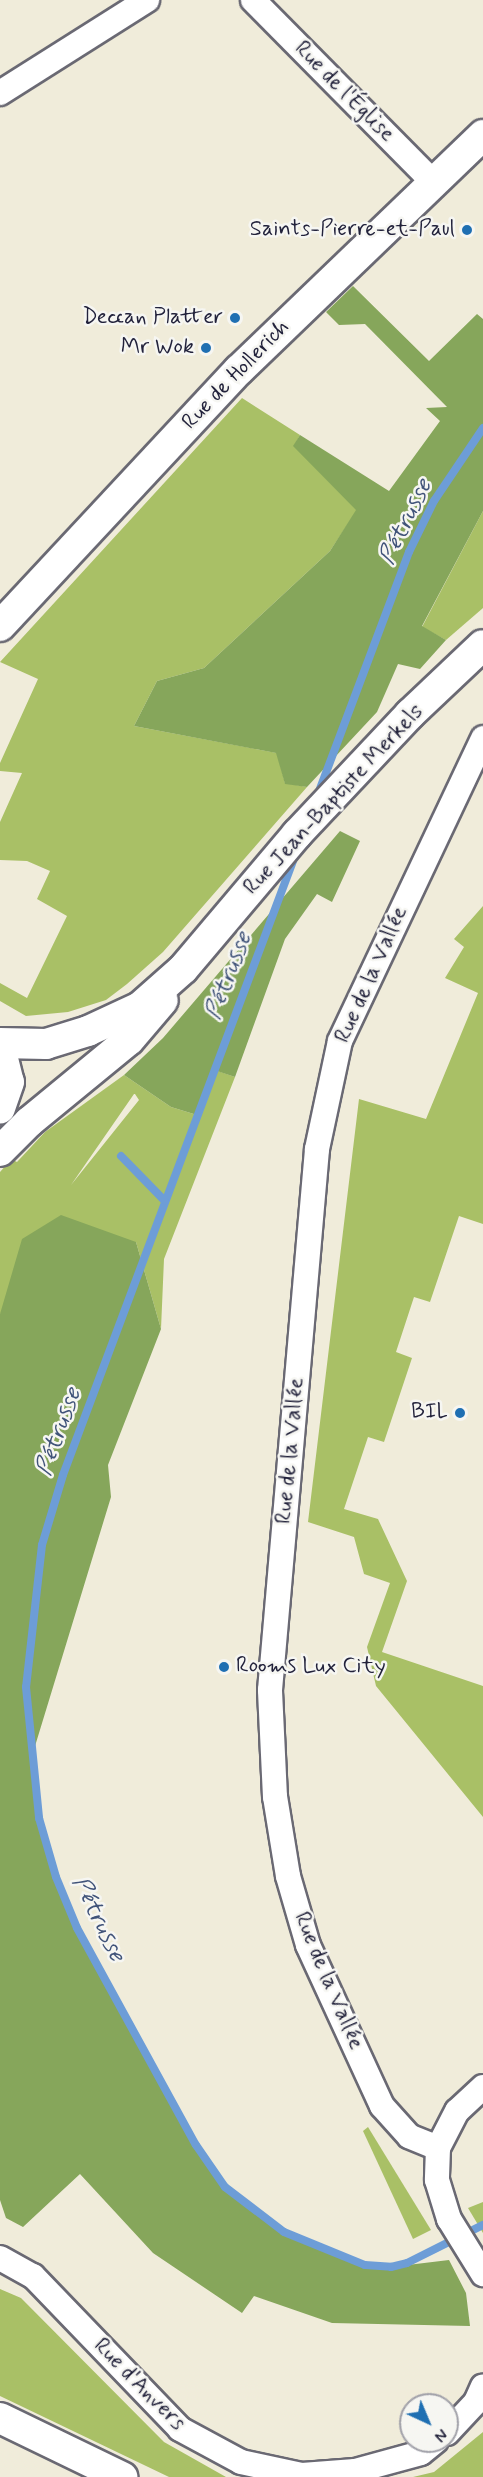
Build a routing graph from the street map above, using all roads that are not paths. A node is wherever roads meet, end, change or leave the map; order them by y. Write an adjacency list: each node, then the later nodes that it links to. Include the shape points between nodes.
1 (147, 0): 3 (street)
2 (253, 0): 6 (street, Rue de l'Église)
3 (0, 93)
4 (483, 113): 6 (main road)
5 (483, 135): 6 (main road, Rue de Hollerich)
6 (434, 183): 7 (main road, Rue de Hollerich, via 239,370)
7 (0, 626)
8 (483, 645): 10 (main road, Rue Jean-Baptiste Merkels, via 410,714 297,834)
9 (483, 738): 15 (street, Rue de la Vallée, via 340,1041 317,1149 270,1690 275,1797 288,1876 308,1945 382,2106 409,2136)
10 (183, 969): 11 (main road, Rue Jean-Baptiste Merkels, via 140,1007 88,1031 46,1044); 13 (main road, via 157,1009 129,1040 29,1122)
11 (0, 1045): 12 (main road, via 9,1082)
12 (0, 1108)
13 (0, 1151)
14 (483, 2087): 15 (street, via 457,2111)
15 (438, 2148): 17 (street, via 437,2180 449,2219)
16 (0, 2258): 21 (street, Rue d'Anvers, via 33,2276 180,2429 241,2462 302,2475 356,2471)
17 (483, 2274)
18 (483, 2386): 20 (street, via 476,2402)
19 (0, 2418): 22 (main road)
20 (459, 2420)
21 (421, 2453)
22 (122, 2477)

